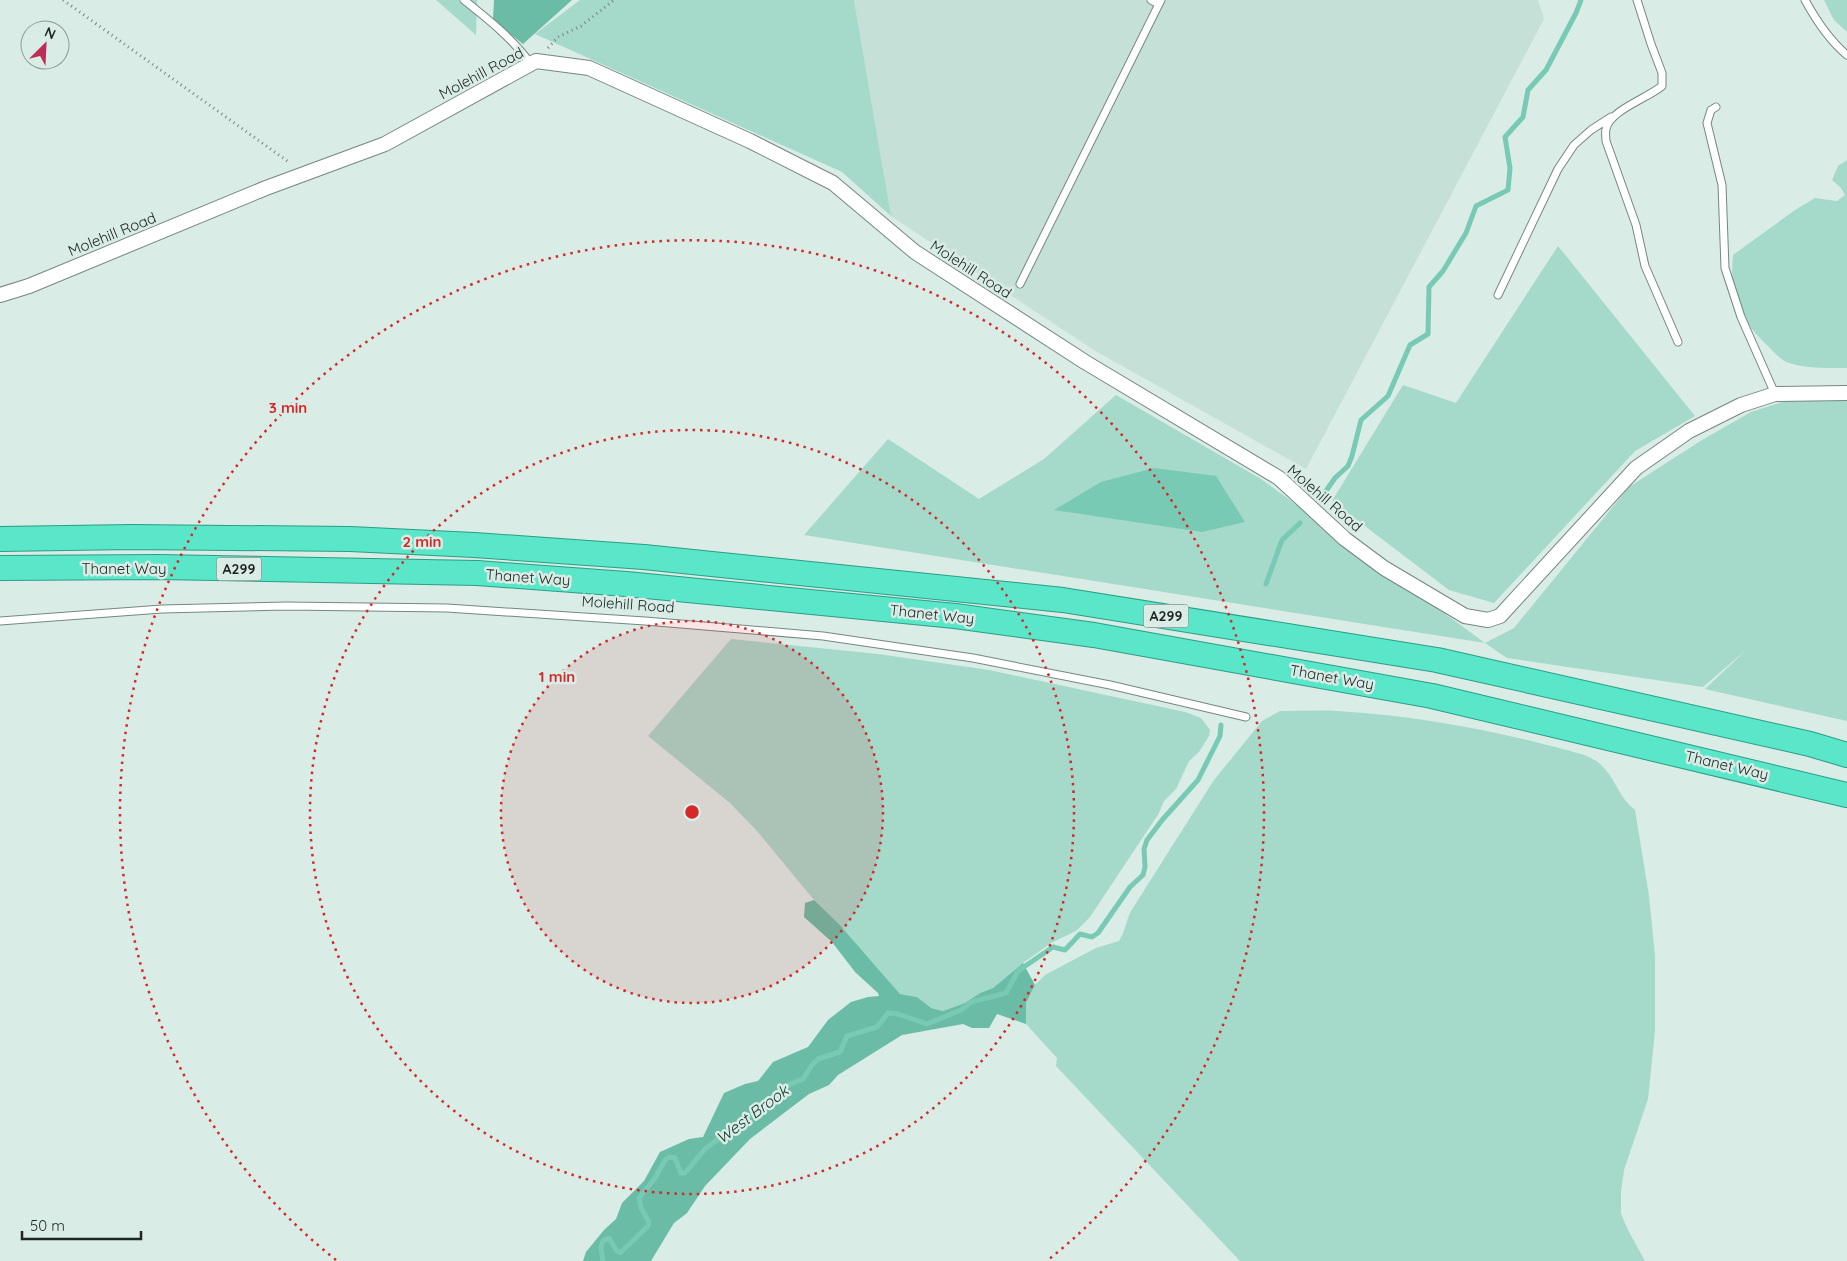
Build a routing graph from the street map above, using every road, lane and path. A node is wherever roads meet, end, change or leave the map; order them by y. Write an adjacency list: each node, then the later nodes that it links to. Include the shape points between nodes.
1 (63, 0): 12 (path, via 290,164)
2 (464, 0): 9 (lane, via 502,31)
3 (614, 0): 9 (path, via 581,26 558,37)
4 (1151, 0): 7 (lane)
5 (1637, 0): 11 (lane, via 1662,73 1662,86)
6 (1805, 0): 8 (lane, via 1838,48)
7 (1160, 2): 13 (lane)
8 (1847, 55)
9 (533, 63): 12 (street, Molehill Road, via 384,144); 18 (street, Molehill Road, via 589,68 750,141 833,183 915,252 1085,362 1279,478 1345,539 1384,568 1465,616 1488,620 1500,616 1636,468 1689,431 1741,405)
10 (1716, 107): 18 (lane, via 1711,110 1707,123 1722,185 1725,268 1741,317)
11 (1615, 115): 15 (lane, via 1574,145 1558,169); 16 (lane, via 1606,127 1606,141 1636,225 1645,266)
12 (296, 177): 14 (street, Molehill Road)
13 (1020, 284)
14 (0, 295)
15 (1498, 295)
16 (1678, 342)
17 (1847, 393): 18 (street, Molehill Road)
18 (1775, 394)
19 (0, 539): 23 (highway, Thanet Way / A299, via 330,539 474,545 644,557 1063,600 1437,660)
20 (0, 568): 24 (highway, Thanet Way / A299, via 159,567 478,573 955,616 1094,635 1432,696)
21 (0, 621): 22 (lane, Molehill Road, via 162,609 286,606 447,608 655,621 823,636 973,658 1110,685)
22 (1246, 718)
23 (1847, 755)
24 (1847, 795)

